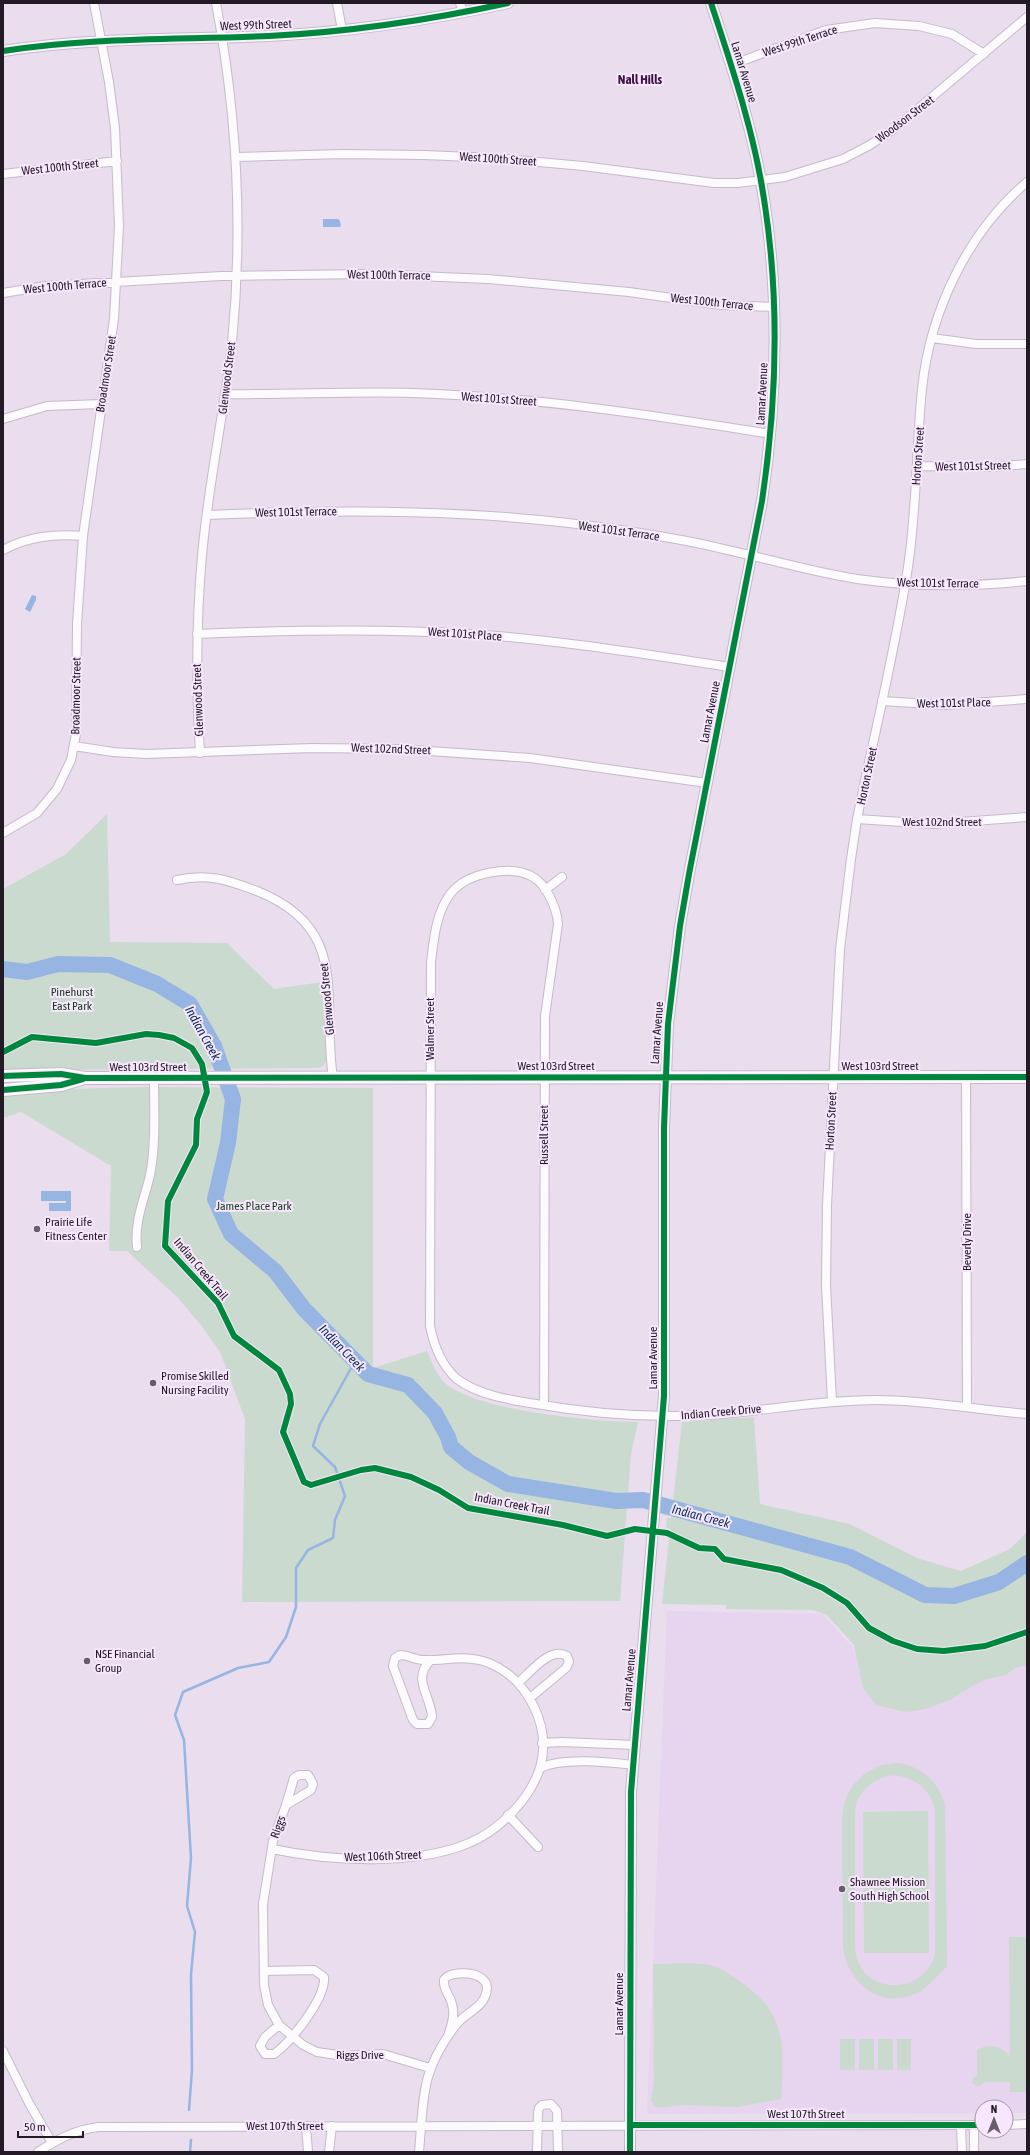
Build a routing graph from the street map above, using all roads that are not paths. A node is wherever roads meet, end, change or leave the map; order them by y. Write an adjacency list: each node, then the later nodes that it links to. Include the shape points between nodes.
1 (94, 3): 10 (street, Broadmoor Street)
2 (216, 3): 9 (street, Glenwood Street)
3 (337, 3): 8 (street)
4 (508, 3): 6 (street, West 99th Street)
5 (711, 3): 13 (street, Lamar Avenue)
6 (461, 8): 8 (street, West 99th Street)
7 (1027, 17): 12 (street, Woodson Street)
8 (342, 30): 9 (street, West 99th Street)
9 (221, 37): 10 (street, West 99th Street); 14 (street, Glenwood Street)
10 (102, 41): 11 (street, West 99th Street); 15 (street, Broadmoor Street)
11 (3, 51)
12 (984, 54): 13 (street, West 99th Terrace, via 952,34 919,26 875,23 826,30); 17 (street, Woodson Street, via 912,116 870,145 843,159 815,169)
13 (731, 65): 17 (street, Lamar Avenue, via 748,123)
14 (235, 158): 17 (street, West 100th Street, via 343,154 495,158 575,165 714,183); 19 (street, Glenwood Street)
15 (117, 161): 16 (street, West 100th Street); 20 (street, Broadmoor Street)
16 (3, 174)
17 (760, 181): 22 (street, Lamar Avenue, via 771,253)
18 (1027, 182): 23 (street, Horton Street, via 983,230 966,256 948,291)
19 (236, 276): 20 (street, West 100th Terrace); 22 (street, West 100th Terrace, via 370,274 488,278 629,292 721,305); 25 (street, Glenwood Street)
20 (117, 281): 21 (street, West 100th Terrace, via 46,286); 26 (street, Broadmoor Street)
21 (3, 294)
22 (774, 307): 28 (street, Lamar Avenue, via 776,361)
23 (932, 338): 24 (street, via 976,344); 30 (street, Horton Street, via 922,389)
24 (1027, 344)
25 (226, 394): 28 (street, West 101st Street, via 379,393 510,399 638,413); 31 (street, Glenwood Street)
26 (101, 404): 27 (street, via 47,406); 32 (street, Broadmoor Street)
27 (3, 419)
28 (771, 434): 34 (street, Lamar Avenue)
29 (1027, 464): 30 (street, West 101st Street, via 992,467)
30 (918, 466): 36 (street, Horton Street)
31 (207, 515): 34 (street, West 101st Terrace, via 342,511 512,518 632,532); 37 (street, Glenwood Street)
32 (83, 536): 33 (street, via 43,536 27,539); 41 (street, Broadmoor Street)
33 (3, 550)
34 (752, 555): 36 (street, West 101st Terrace, via 857,579); 38 (street, Lamar Avenue)
35 (1027, 581): 36 (street, West 101st Terrace, via 960,586)
36 (906, 584): 40 (street, Horton Street)
37 (197, 634): 38 (street, West 101st Place, via 366,630 472,634 579,644); 42 (street, Glenwood Street)
38 (730, 667): 43 (street, Lamar Avenue)
39 (1027, 699): 40 (street, West 101st Place, via 945,705)
40 (882, 702): 45 (street, Horton Street)
41 (74, 746): 42 (street, West 102nd Street, via 146,754); 46 (street, Broadmoor Street, via 65,774 46,804 22,823)
42 (200, 753): 43 (street, West 102nd Street, via 312,748 400,748 574,763)
43 (707, 783): 52 (street, Lamar Avenue, via 680,926)
44 (1027, 818): 45 (street, West 102nd Street, via 933,824)
45 (858, 819): 53 (street, Horton Street, via 850,859 840,949)
46 (3, 833)
47 (562, 877): 49 (street)
48 (177, 880): 58 (street, Glenwood Street, via 210,876 246,886 294,910 310,927 322,952 326,974)
49 (546, 890): 51 (street, Russell Street, via 557,909 558,932 545,1016); 59 (street, Walmer Street, via 533,877 494,871 467,880 451,893 441,909 431,962)
50 (3, 1076): 56 (main road, West 103rd Street, via 61,1074)
51 (544, 1077): 52 (main road, West 103rd Street); 59 (main road, West 103rd Street); 64 (street, Russell Street)
52 (665, 1077): 53 (main road, West 103rd Street); 67 (street, Lamar Avenue)
53 (834, 1077): 54 (main road, West 103rd Street); 63 (street, Horton Street, via 827,1205 826,1284)
54 (966, 1077): 55 (main road, West 103rd Street); 65 (street, Beverly Drive)
55 (1027, 1077)
56 (84, 1078): 57 (main road, West 103rd Street); 60 (main road, West 103rd Street, via 61,1085)
57 (154, 1078): 58 (main road, West 103rd Street); 61 (street, via 151,1170 135,1230)
58 (333, 1078): 59 (main road, West 103rd Street)
59 (430, 1078): 62 (street, Walmer Street, via 430,1326)
60 (3, 1090)
61 (137, 1247)
62 (435, 1347): 64 (street, Indian Creek Drive, via 450,1372 464,1384 483,1392)
63 (832, 1401): 65 (street, Indian Creek Drive, via 878,1400); 67 (street, Indian Creek Drive, via 708,1415)
64 (544, 1405): 67 (street, Indian Creek Drive, via 600,1413)
65 (967, 1407): 66 (street, Indian Creek Drive)
66 (1027, 1414)
67 (662, 1416): 72 (street, Lamar Avenue)
68 (431, 1660): 68 (street, via 423,1671 421,1682 432,1717 428,1724 420,1725 413,1720 394,1662 400,1655); 69 (street, via 457,1657 480,1660 498,1668)
69 (518, 1683): 70 (street); 70 (street, via 551,1655 562,1653 567,1656 569,1662 566,1668)
70 (530, 1698): 71 (street, via 537,1713)
71 (542, 1743): 72 (street); 74 (street, West 106th Street)
72 (635, 1745): 73 (street, Lamar Avenue)
73 (634, 1765): 74 (street, via 568,1762 547,1764); 86 (street, Lamar Avenue, via 630,1863)
74 (540, 1768): 76 (street, West 106th Street, via 527,1793)
75 (286, 1805): 78 (street, Riggs, via 276,1828)
76 (508, 1815): 77 (street); 78 (street, West 106th Street, via 470,1843 417,1856 336,1857)
77 (538, 1848)
78 (272, 1849): 79 (street, Riggs Drive, via 263,1904)
79 (264, 1971): 80 (street, Riggs Drive, via 268,2005); 82 (street, via 314,1970 324,1977 323,1991)
80 (279, 2025): 82 (street, Riggs Drive); 82 (street, via 262,2041 260,2046 265,2054 274,2054)
81 (449, 2033): 81 (street, via 463,2017 480,2005 487,1988 480,1976 453,1974 444,1980 444,1987 454,2012); 84 (street)
82 (293, 2037): 84 (street, Riggs Drive, via 317,2052 331,2055 383,2054)
83 (3, 2050): 96 (street, via 25,2097)
84 (430, 2068): 92 (street, via 422,2096)
85 (1027, 2124): 89 (street)
86 (630, 2125): 87 (street, West 107th Street); 94 (street, West 107th Street); 103 (street, Lamar Avenue)
87 (961, 2125): 88 (street, West 107th Street); 104 (street)
88 (974, 2125)
89 (1014, 2125)
90 (306, 2126): 91 (street, West 107th Street); 96 (street, West 107th Street, via 98,2127 75,2132); 98 (street)
91 (332, 2126): 92 (street, West 107th Street); 99 (street)
92 (421, 2126): 93 (street, West 107th Street); 100 (street)
93 (537, 2126): 94 (street, West 107th Street); 94 (street, via 539,2108 547,2104 555,2107); 101 (street)
94 (558, 2126): 102 (street)
95 (976, 2139): 105 (street)
96 (52, 2143): 97 (street, West 107th Street)
97 (38, 2152)
98 (308, 2152)
99 (329, 2152)
100 (419, 2152)
101 (537, 2152)
102 (558, 2152)
103 (630, 2152)
104 (962, 2152)
105 (974, 2152)

